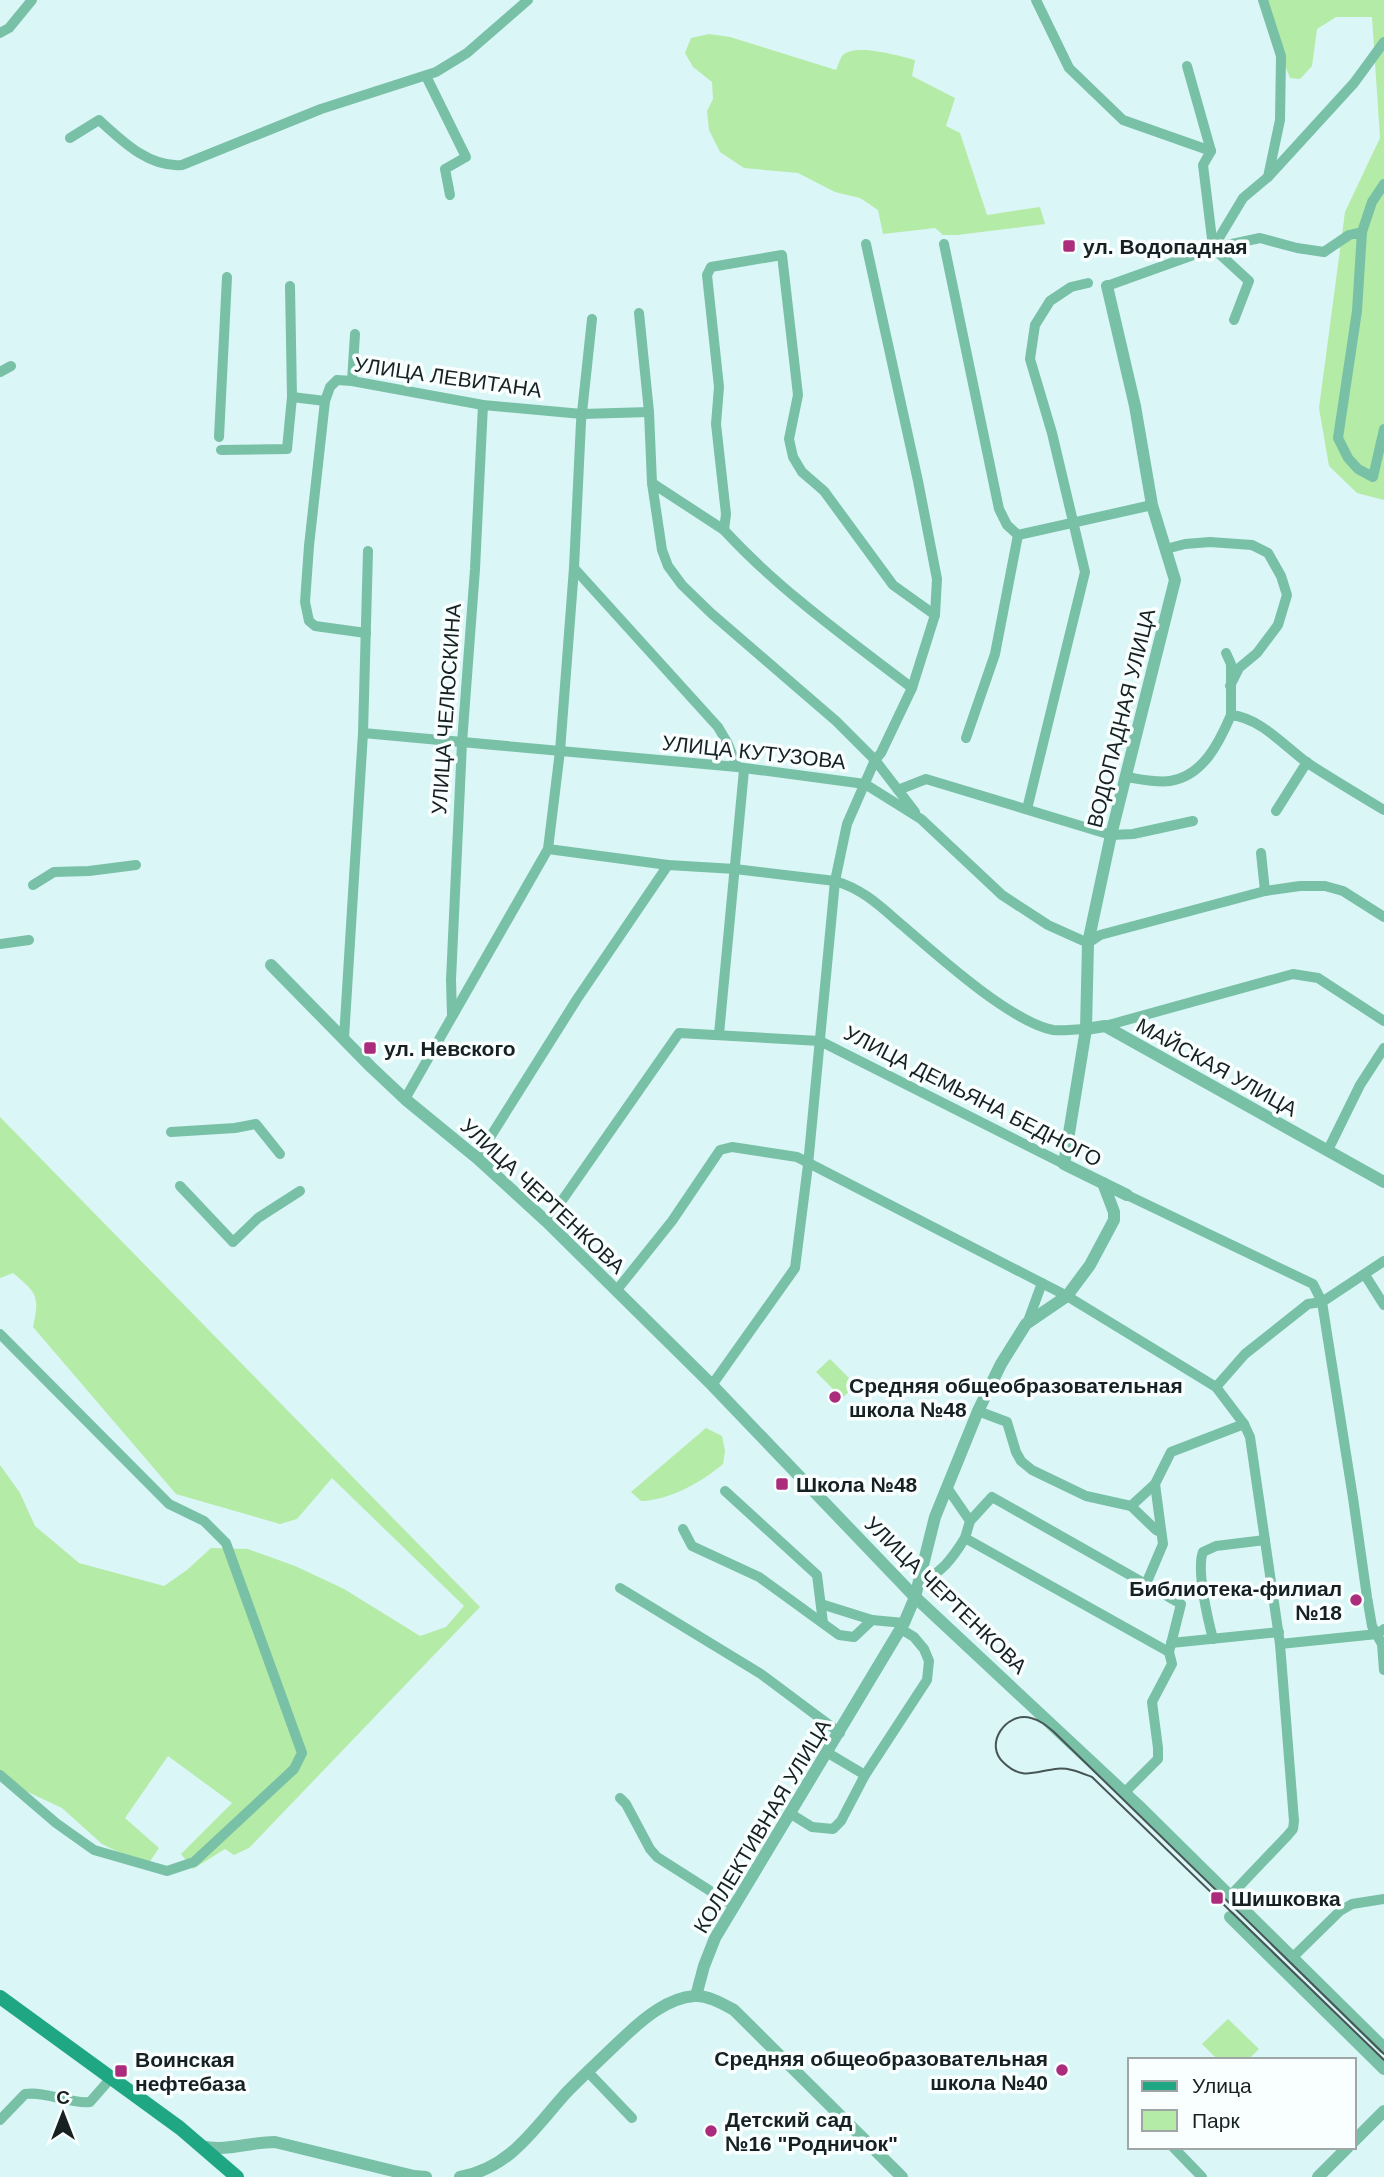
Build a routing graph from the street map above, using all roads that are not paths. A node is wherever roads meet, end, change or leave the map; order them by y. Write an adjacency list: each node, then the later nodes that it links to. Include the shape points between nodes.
1 (32, 0): 5 (street)
2 (528, 0): 8 (street, via 467,52)
3 (1036, 0): 10 (street, via 1069,68 1123,120)
4 (1263, 0): 11 (street, via 1281,56 1280,120)
5 (0, 33)
6 (1384, 42): 11 (street, via 1354,83)
7 (1187, 66): 10 (street)
8 (426, 76): 9 (street, via 321,109 182,165 149,159 99,120); 13 (street, via 466,157 445,169)
9 (70, 138)
10 (1211, 150): 17 (street, via 1203,165)
11 (1268, 177): 17 (street, via 1243,198)
12 (1384, 184): 14 (street)
13 (450, 195)
14 (1362, 232): 17 (street, via 1349,234 1324,252 1260,238); 34 (street, via 1357,311 1338,438 1358,469 1373,477)
15 (866, 244): 45 (street, via 935,566)
16 (944, 244): 41 (street, via 999,509)
17 (1213, 248): 21 (street); 24 (street, via 1249,281)
18 (227, 277): 35 (street)
19 (1088, 283): 39 (street, via 1050,301 1035,325 1030,359)
20 (290, 286): 29 (street)
21 (1107, 286): 38 (street, ВОДОПАДНАЯ УЛИЦА)
22 (639, 313): 32 (street)
23 (592, 318): 33 (street)
24 (1234, 320)
25 (355, 334): 28 (street)
26 (11, 366): 27 (street)
27 (0, 372)
28 (352, 381): 30 (street, УЛИЦА ЛЕВИТАНА, via 337,380); 31 (street, УЛИЦА ЛЕВИТАНА)
29 (292, 397): 30 (street); 36 (street, via 287,449)
30 (325, 401): 46 (street, via 305,602 309,621 315,626)
31 (483, 405): 33 (street, УЛИЦА ЛЕВИТАНА); 53 (street, УЛИЦА ЧЕЛЮСКИНА)
32 (649, 412): 33 (street, УЛИЦА ЛЕВИТАНА); 37 (street)
33 (582, 414): 44 (street)
34 (1384, 429)
35 (219, 437)
36 (221, 450)
37 (652, 483): 40 (street); 55 (street, via 662,550 682,585)
38 (1152, 505): 39 (street); 42 (street, ВОДОПАДНАЯ УЛИЦА)
39 (1074, 523): 41 (street); 61 (street, via 1085,572)
40 (724, 530): 45 (street, via 716,424 719,387 706,275 711,268 782,255 798,395 789,439 793,457 894,584); 49 (street, via 748,557)
41 (1018, 536): 52 (street, via 995,654)
42 (1166, 549): 48 (street, via 1210,542 1252,545 1268,553 1281,576 1287,595 1278,625 1239,668); 58 (street, ВОДОПАДНАЯ УЛИЦА, via 1175,580)
43 (368, 551): 46 (street)
44 (574, 568): 54 (street); 57 (street, via 718,727)
45 (935, 615): 49 (street)
46 (366, 633): 51 (street)
47 (1226, 653): 48 (street, via 1231,664)
48 (1230, 686): 50 (street)
49 (912, 688): 55 (street)
50 (1231, 715): 56 (street, via 1259,726); 58 (street, via 1202,767 1169,781)
51 (363, 733): 53 (street, УЛИЦА КУТУЗОВА); 85 (street)
52 (966, 738)
53 (462, 743): 54 (street, УЛИЦА КУТУЗОВА); 80 (street, УЛИЦА ЧЕЛЮСКИНА)
54 (560, 751): 57 (street, УЛИЦА КУТУЗОВА); 67 (street)
55 (875, 760): 59 (street); 60 (street)
56 (1307, 762): 62 (street); 63 (street)
57 (741, 768): 59 (street, УЛИЦА КУТУЗОВА); 71 (street)
58 (1126, 776): 66 (street, ВОДОПАДНАЯ УЛИЦА)
59 (865, 784): 64 (street, УЛИЦА КУТУЗОВА); 72 (street, via 846,824)
60 (898, 790): 61 (street, via 926,779); 64 (street)
61 (1027, 810): 66 (street)
62 (1384, 810)
63 (1276, 811)
64 (921, 820): 77 (street, УЛИЦА КУТУЗОВА, via 1002,895 1048,925)
65 (1193, 821): 66 (street)
66 (1111, 835): 77 (street, ВОДОПАДНАЯ УЛИЦА)
67 (548, 849): 70 (street); 80 (street)
68 (1261, 853): 74 (street)
69 (136, 865): 73 (street, via 54,872)
70 (668, 865): 71 (street); 92 (street)
71 (735, 869): 72 (street); 84 (street)
72 (835, 880): 83 (street, via 870,897 962,975 1028,1020 1053,1030); 86 (street)
73 (33, 885)
74 (1265, 891): 75 (street, via 1325,886 1343,891); 77 (street, via 1100,934)
75 (1384, 917)
76 (29, 940): 78 (street)
77 (1088, 943): 83 (street, ВОДОПАДНАЯ УЛИЦА)
78 (0, 944)
79 (271, 965): 85 (street, УЛИЦА ЧЕРТЕНКОВА)
80 (452, 1016): 88 (street)
81 (1384, 1021): 82 (street, via 1318,978 1293,974)
82 (1105, 1026): 83 (street, МАЙСКАЯ УЛИЦА); 90 (street, МАЙСКАЯ УЛИЦА)
83 (1086, 1029): 93 (street, ВОДОПАДНАЯ УЛИЦА)
84 (719, 1034): 86 (street, УЛИЦА ДЕМЬЯНА БЕДНОГО); 100 (street, УЛИЦА ДЕМЬЯНА БЕДНОГО, via 679,1033)
85 (345, 1038): 88 (street, УЛИЦА ЧЕРТЕНКОВА)
86 (820, 1041): 93 (street, УЛИЦА ДЕМЬЯНА БЕДНОГО); 94 (street)
87 (1384, 1048): 90 (street)
88 (405, 1099): 92 (street, УЛИЦА ЧЕРТЕНКОВА)
89 (171, 1132): 91 (street, via 256,1124)
90 (1328, 1150): 95 (street, МАЙСКАЯ УЛИЦА)
91 (280, 1154)
92 (477, 1158): 100 (street, УЛИЦА ЧЕРТЕНКОВА)
93 (1064, 1164): 96 (street, УЛИЦА ДЕМЬЯНА БЕДНОГО)
94 (808, 1165): 103 (street); 104 (street, via 797,1157 732,1146 720,1150 672,1221); 110 (street, via 794,1268)
95 (1384, 1182)
96 (1103, 1183): 99 (street, УЛИЦА ДЕМЬЯНА БЕДНОГО); 105 (street, via 1114,1220)
97 (180, 1186): 98 (street, via 233,1242 258,1218)
98 (300, 1191)
99 (1128, 1195): 106 (street, УЛИЦА ДЕМЬЯНА БЕДНОГО, via 1313,1284)
100 (547, 1222): 104 (street, УЛИЦА ЧЕРТЕНКОВА)
101 (1384, 1261): 102 (street)
102 (1365, 1275): 106 (street); 107 (street)
103 (1042, 1283): 105 (street); 108 (street)
104 (616, 1291): 110 (street, УЛИЦА ЧЕРТЕНКОВА)
105 (1067, 1296): 108 (street); 111 (street)
106 (1322, 1301): 111 (street, via 1308,1304 1245,1354); 131 (street, via 1372,1626)
107 (1384, 1305)
108 (1026, 1324): 112 (street, КОЛЛЕКТИВНАЯ УЛИЦА)
109 (0, 1334): 138 (street, via 169,1504 204,1521 226,1543 302,1753 294,1769 194,1861 167,1871 94,1850)
110 (712, 1385): 125 (street, УЛИЦА ЧЕРТЕНКОВА)
111 (1216, 1387): 113 (street)
112 (978, 1410): 115 (street, КОЛЛЕКТИВНАЯ УЛИЦА); 117 (street, via 1007,1422 1016,1452 1032,1470 1086,1496)
113 (1244, 1424): 114 (street, via 1171,1452); 122 (street, via 1250,1437)
114 (1155, 1484): 117 (street); 120 (street)
115 (948, 1489): 118 (street); 125 (street, КОЛЛЕКТИВНАЯ УЛИЦА, via 935,1517)
116 (725, 1491): 126 (street, via 817,1575)
117 (1131, 1506): 120 (street)
118 (970, 1521): 121 (street); 123 (street, via 992,1497)
119 (684, 1529): 128 (street, via 692,1546 758,1577)
120 (1161, 1532): 123 (street, via 1163,1544)
121 (965, 1538): 125 (street, via 934,1577); 134 (street)
122 (1265, 1540): 130 (street); 132 (street, via 1203,1552 1201,1567)
123 (1146, 1584): 134 (street, via 1181,1604)
124 (620, 1588): 136 (street, via 761,1674)
125 (916, 1590): 129 (street, КОЛЛЕКТИВНАЯ УЛИЦА); 140 (street, УЛИЦА ЧЕРТЕНКОВА)
126 (821, 1604): 127 (street); 128 (street)
127 (872, 1620): 128 (street, via 854,1637 839,1635); 129 (street)
128 (823, 1623)
129 (902, 1626): 136 (street, КОЛЛЕКТИВНАЯ УЛИЦА); 139 (street, via 920,1643 930,1670 920,1693)
130 (1279, 1632): 132 (street); 133 (street)
131 (1380, 1632): 133 (street); 135 (street)
132 (1213, 1639): 134 (street)
133 (1280, 1644): 143 (street, via 1293,1829)
134 (1170, 1647): 140 (street, via 1172,1664 1152,1702 1158,1759)
135 (1384, 1670)
136 (840, 1733): 137 (street, КОЛЛЕКТИВНАЯ УЛИЦА)
137 (828, 1753): 139 (street); 142 (street, КОЛЛЕКТИВНАЯ УЛИЦА)
138 (0, 1774)
139 (865, 1774): 142 (street, via 833,1829 812,1827)
140 (1124, 1793): 143 (street, УЛИЦА ЧЕРТЕНКОВА)
141 (620, 1798): 145 (street, via 657,1857)
142 (791, 1814): 145 (street, КОЛЛЕКТИВНАЯ УЛИЦА)
143 (1229, 1897): 147 (street, УЛИЦА ЧЕРТЕНКОВА)
144 (1384, 1899): 147 (street, via 1352,1904 1340,1911)
145 (734, 1906): 148 (street, КОЛЛЕКТИВНАЯ УЛИЦА, via 715,1938)
146 (1230, 1917): 151 (street)
147 (1292, 1958): 150 (street, УЛИЦА ЧЕРТЕНКОВА)
148 (696, 1996): 152 (street, via 673,2001 642,2020); 166 (street, via 734,2010)
149 (0, 1997): 153 (main road)
150 (1384, 2048)
151 (1384, 2068)
152 (588, 2072): 155 (street); 165 (street, via 506,2158 477,2174)
153 (111, 2078): 156 (street, via 90,2102 25,2094); 158 (main road)
154 (1384, 2111): 157 (street)
155 (632, 2118)
156 (0, 2120)
157 (1356, 2139)
158 (201, 2146): 159 (street); 162 (main road)
159 (229, 2149): 162 (street); 164 (street, via 275,2142)
160 (1175, 2149): 167 (street)
161 (1346, 2149): 168 (street)
162 (222, 2163): 163 (main road)
163 (237, 2177)
164 (426, 2177)
165 (460, 2177)
166 (902, 2177)
167 (1202, 2177)
168 (1318, 2177)

